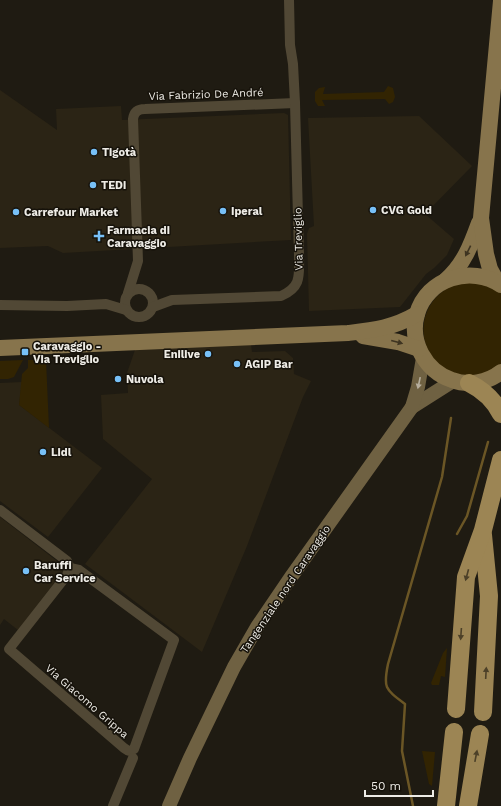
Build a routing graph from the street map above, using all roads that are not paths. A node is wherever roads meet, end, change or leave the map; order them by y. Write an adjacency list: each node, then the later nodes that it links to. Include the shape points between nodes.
1 (289, 0): 3 (street, Via Treviglio)
2 (501, 2): 4 (main road)
3 (295, 103): 5 (street, Via Fabrizio De André, via 139,109 133,115 138,261); 10 (street, Via Treviglio, via 299,274 296,286 281,296)
4 (481, 218): 6 (main road, one-way to 6, via 467,255); 7 (main road, via 490,269)
5 (135, 271): 8 (street); 9 (street, Via Fabrizio De André)
6 (446, 280): 7 (main road, via 468,274 483,276); 15 (main road, via 429,292)
7 (499, 284)
8 (148, 292): 9 (street, via 135,289); 10 (street); 13 (street, via 154,301)
9 (127, 295): 11 (street); 14 (street)
10 (172, 300): 13 (street)
11 (106, 304): 12 (street); 14 (street)
12 (0, 305)
13 (153, 307): 14 (street, via 147,315 139,318)
14 (126, 310)
15 (416, 314): 16 (main road, via 392,326); 18 (main road, via 415,334)
16 (348, 333): 17 (main road); 18 (main road, one-way to 18, via 398,342)
17 (0, 348)
18 (421, 353): 20 (main road, via 433,370 446,378); 21 (main road, Tangenziale nord Caravaggio, one-way to 21, via 418,387)
19 (501, 372): 20 (main road, via 484,381)
20 (461, 382): 21 (main road, Tangenziale nord Caravaggio); 22 (highway, via 476,387 489,397)
21 (412, 407): 33 (main road, Tangenziale nord Caravaggio, via 257,627 234,667)
22 (501, 414)
23 (501, 460): 25 (highway)
24 (0, 510): 26 (street, Via Giacomo Grippa, via 67,561)
25 (483, 530): 27 (highway, one-way to 27, via 466,577); 28 (highway, one-way to 25, via 489,596)
26 (70, 568): 26 (street, Via Giacomo Grippa, via 79,570 174,640 134,749 131,751 124,748 9,649)
27 (456, 709)
28 (483, 712)
29 (454, 732): 34 (highway)
30 (480, 734): 35 (highway, one-way to 30)
31 (133, 758): 32 (street)
32 (113, 806)
33 (169, 806)
34 (446, 806)
35 (468, 806)

